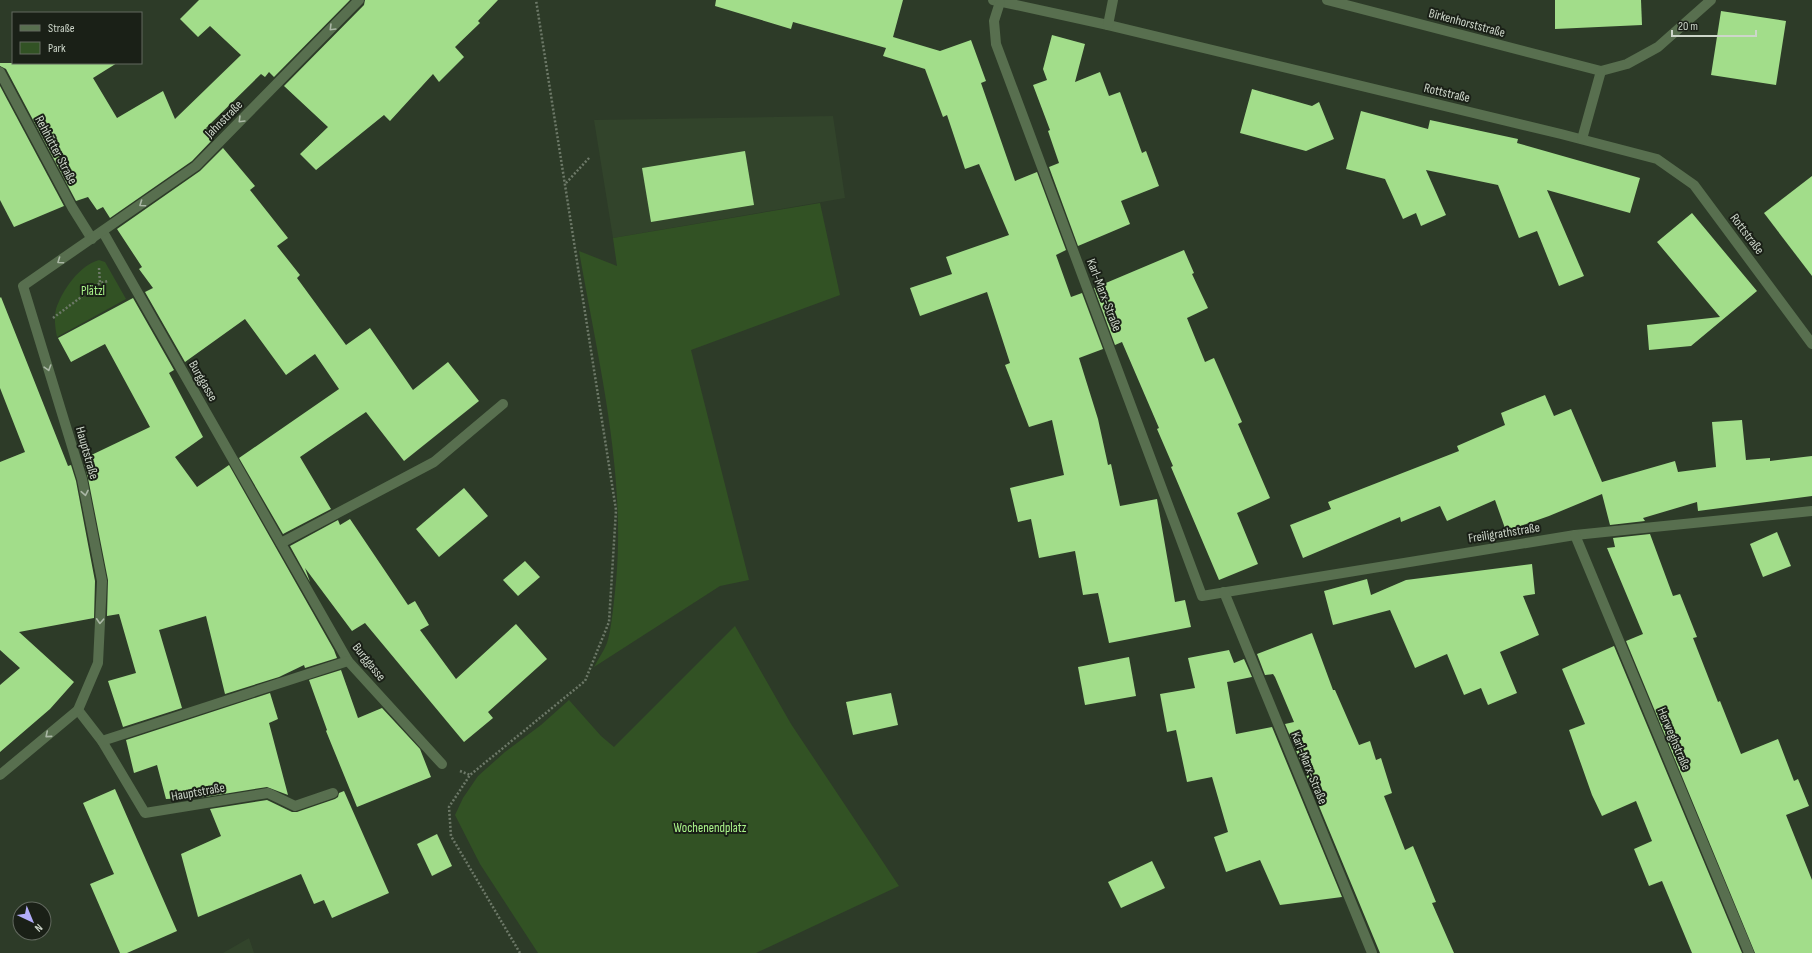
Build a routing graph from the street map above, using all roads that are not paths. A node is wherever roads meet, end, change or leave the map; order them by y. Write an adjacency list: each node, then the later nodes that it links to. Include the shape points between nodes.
1 (359, 0): 10 (street, Jahnstraße, one-way to 10, via 196,166)
2 (1113, 0): 6 (street)
3 (1327, 0): 7 (street, Birkenhorststraße)
4 (1711, 0): 7 (street, Birkenhorststraße, via 1658,47 1627,64)
5 (996, 1): 6 (street, Rottstraße); 18 (street, Karl-Marx-Straße, via 996,44)
6 (1108, 25): 9 (street, Rottstraße)
7 (1601, 71): 9 (street)
8 (0, 72): 11 (street, Rehhütter Straße, via 72,207)
9 (1582, 139): 12 (street, Rottstraße, via 1657,159 1694,185)
10 (103, 232): 11 (street, Jahnstraße); 16 (street, Burggasse)
11 (92, 239): 20 (street, Hauptstraße, one-way to 20, via 23,286 82,479 102,581 98,663)
12 (1812, 344)
13 (503, 404): 16 (street, via 434,462)
14 (1812, 511): 15 (street, Freiligrathstraße)
15 (1575, 535): 17 (street, Freiligrathstraße); 26 (street, Herweghstraße)
16 (281, 543): 19 (street, Burggasse)
17 (1224, 592): 18 (street, Freiligrathstraße); 25 (street, Karl-Marx-Straße)
18 (1202, 596)
19 (348, 662): 21 (street); 22 (street, Burggasse)
20 (78, 710): 21 (street, Hauptstraße); 23 (street, Hauptstraße, one-way to 23)
21 (102, 741): 24 (street, Hauptstraße, via 145,813 268,793 295,806)
22 (442, 764)
23 (0, 775)
24 (332, 792)
25 (1372, 953)
26 (1749, 953)

